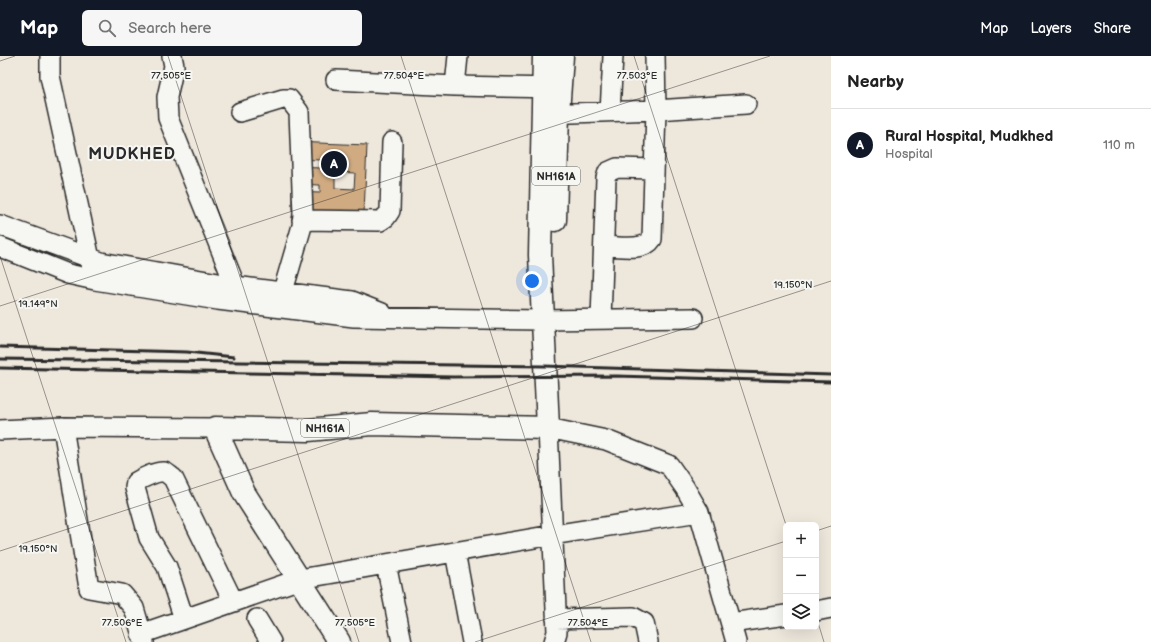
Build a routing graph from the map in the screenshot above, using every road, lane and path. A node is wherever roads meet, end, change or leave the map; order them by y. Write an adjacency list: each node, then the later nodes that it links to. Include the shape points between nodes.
1 (50, 56): 22 (street, via 50,76)
2 (172, 56): 25 (street, via 174,66 167,97 168,118)
3 (458, 56): 9 (street)
4 (544, 56): 10 (highway, NH161A)
5 (562, 56): 10 (highway, NH161A)
6 (613, 56): 14 (street)
7 (655, 56): 12 (street)
8 (336, 80): 9 (street)
9 (455, 86): 10 (street)
10 (551, 88): 15 (highway, NH161A)
11 (746, 104): 12 (street)
12 (656, 110): 14 (street); 17 (street)
13 (240, 112): 18 (street, via 289,99 299,112)
14 (610, 112): 15 (street)
15 (550, 114): 29 (highway, NH161A, via 541,149)
16 (392, 142): 18 (street, via 390,211 386,217 380,221)
17 (654, 169): 20 (street, via 616,168 608,172); 20 (street, via 650,243 643,247)
18 (302, 220): 24 (street)
19 (0, 225): 22 (street)
20 (604, 246): 28 (street)
21 (0, 248): 23 (street, via 68,274)
22 (90, 259): 23 (street); 25 (street)
23 (95, 280): 25 (street)
24 (283, 291): 25 (street); 26 (street, via 352,301)
25 (239, 294): 26 (street, via 354,317)
26 (394, 318): 29 (street)
27 (693, 318): 28 (street)
28 (601, 319): 29 (street)
29 (542, 320): 32 (highway, NH161A)
30 (63, 427): 31 (street); 33 (street); 47 (street, via 89,588 122,594 134,608)
31 (216, 428): 32 (highway, NH161A, via 308,430 372,424); 38 (highway, via 244,493)
32 (548, 428): 34 (street, via 606,440 669,465); 35 (street)
33 (0, 430)
34 (699, 512): 35 (street); 46 (street)
35 (552, 535): 36 (street); 45 (street)
36 (455, 552): 37 (street); 51 (street)
37 (386, 564): 38 (street); 50 (street)
38 (300, 579): 39 (street); 49 (highway)
39 (233, 601): 43 (street); 43 (street, via 172,478 162,472 140,479 136,482 135,488 149,538 167,567)
40 (831, 608): 41 (street)
41 (819, 610)
42 (783, 615): 46 (street)
43 (184, 619): 47 (street)
44 (257, 619): 48 (street)
45 (556, 619): 52 (street, via 557,632); 53 (street, via 633,617 644,623)
46 (731, 623): 54 (street)
47 (142, 638)
48 (271, 642)
49 (339, 642)
50 (402, 642)
51 (472, 642)
52 (554, 642)
53 (648, 642)
54 (736, 642)

